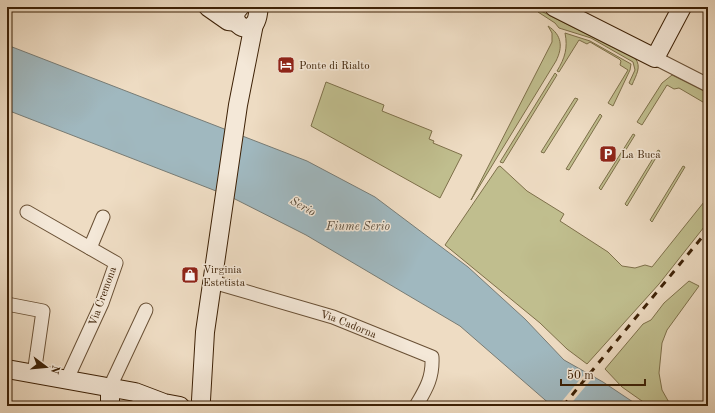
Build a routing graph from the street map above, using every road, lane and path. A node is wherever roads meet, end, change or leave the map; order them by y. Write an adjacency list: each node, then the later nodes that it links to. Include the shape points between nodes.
1 (554, 7): 5 (street)
2 (682, 7): 5 (street)
3 (210, 9): 4 (street)
4 (247, 14): 10 (street, via 244,77)
5 (655, 58): 6 (street)
6 (708, 85)
7 (26, 212): 9 (street, Via Cremona)
8 (103, 217): 9 (street)
9 (90, 248): 15 (street, Via Cremona, via 116,263 102,303)
10 (213, 282): 17 (street); 19 (street, Via Cadorna, via 333,317 432,358 428,386)
11 (7, 304): 14 (street, via 43,311)
12 (146, 310): 16 (street)
13 (7, 369): 14 (street)
14 (34, 374): 15 (street)
15 (68, 379): 16 (street)
16 (110, 387): 17 (street); 18 (street)
17 (190, 401)
18 (110, 406)
19 (416, 406)

